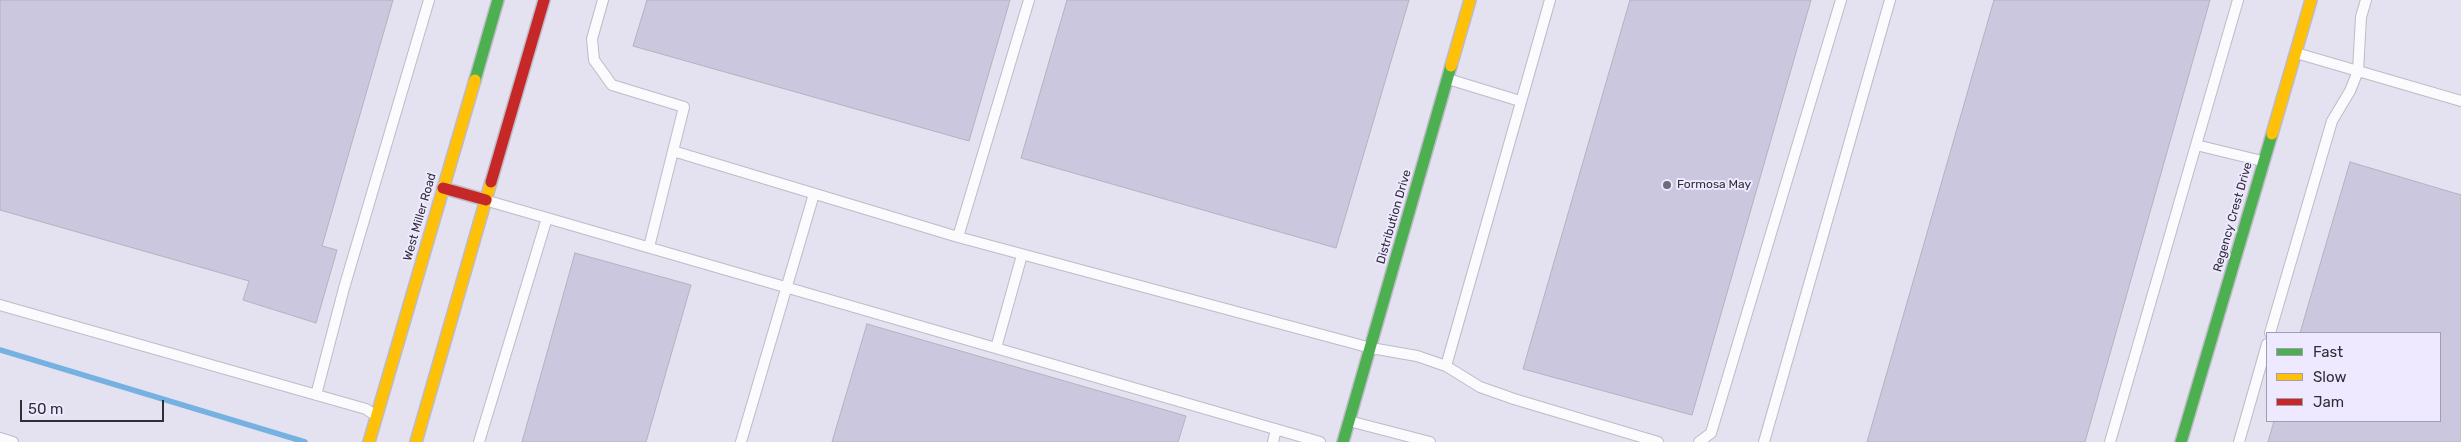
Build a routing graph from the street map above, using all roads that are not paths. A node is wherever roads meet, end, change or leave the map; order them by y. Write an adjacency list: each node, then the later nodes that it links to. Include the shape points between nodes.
1 (429, 0): 35 (lane, via 344,288)
2 (498, 0): 21 (main road, West Miller Road)
3 (544, 0): 23 (main road)
4 (603, 0): 19 (lane, via 592,39 594,60 612,85 684,107)
5 (1029, 0): 25 (lane)
6 (1470, 0): 15 (main road, Distribution Drive)
7 (1550, 0): 16 (lane)
8 (1841, 0): 50 (lane, via 1712,433)
9 (1890, 0): 51 (lane)
10 (2238, 0): 18 (lane)
11 (2311, 0): 13 (main road, Regency Crest Drive)
12 (2366, 0): 14 (lane, via 2361,17)
13 (2295, 53): 14 (lane); 20 (main road, Regency Crest Drive)
14 (2358, 71): 17 (lane); 30 (lane, via 2332,121)
15 (1448, 79): 16 (lane); 32 (main road, Distribution Drive)
16 (1520, 101): 34 (lane)
17 (2461, 101)
18 (2196, 146): 20 (lane); 52 (lane)
19 (673, 151): 22 (lane); 26 (lane)
20 (2263, 161): 53 (main road, Regency Crest Drive)
21 (443, 188): 23 (main road); 36 (main road, West Miller Road)
22 (814, 194): 25 (lane); 28 (lane)
23 (486, 200): 24 (lane); 42 (main road)
24 (547, 218): 26 (lane); 43 (lane)
25 (958, 237): 27 (lane)
26 (649, 247): 28 (lane)
27 (1022, 255): 31 (lane); 32 (lane)
28 (788, 287): 31 (lane); 44 (lane)
29 (0, 305): 35 (lane)
30 (2270, 332)
31 (996, 348): 38 (lane)
32 (1370, 348): 34 (lane, via 1417,356); 37 (main road, Distribution Drive)
33 (2266, 348): 54 (lane)
34 (1446, 366): 49 (lane, via 1480,387)
35 (316, 395): 36 (lane)
36 (376, 416): 41 (main road, West Miller Road)
37 (1349, 421): 47 (main road, Distribution Drive); 48 (lane)
38 (1276, 429): 45 (lane); 46 (lane)
39 (0, 438): 40 (lane)
40 (13, 442)
41 (369, 442)
42 (416, 442)
43 (479, 442)
44 (741, 442)
45 (1273, 442)
46 (1320, 442)
47 (1343, 442)
48 (1429, 442)
49 (1658, 442)
50 (1699, 442)
51 (1764, 442)
52 (2110, 442)
53 (2181, 442)
54 (2239, 442)

